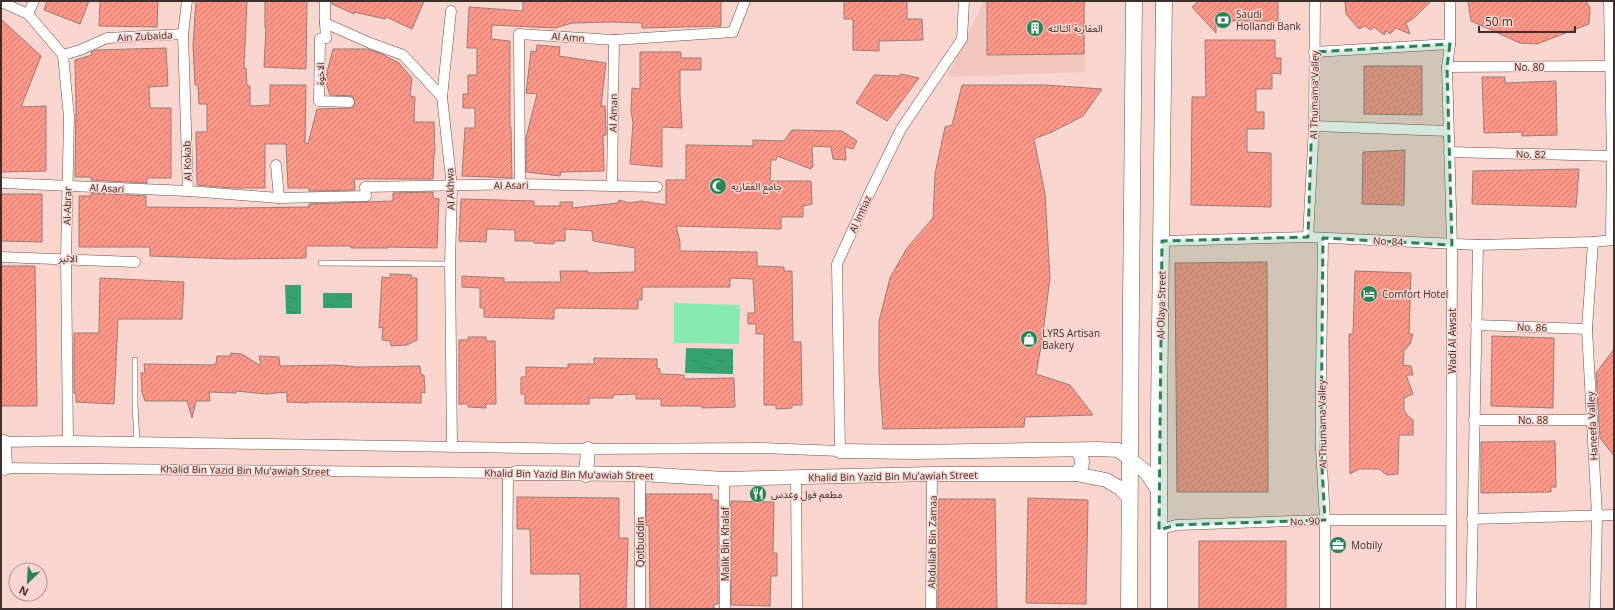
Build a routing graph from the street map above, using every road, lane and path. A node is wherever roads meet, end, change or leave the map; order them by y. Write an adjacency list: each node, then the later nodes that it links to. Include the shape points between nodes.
1 (34, 1): 13 (street)
2 (187, 1): 16 (street, Al Kokab)
3 (325, 1): 14 (street)
4 (745, 1): 18 (street, Al Amn, via 733,32)
5 (964, 1): 63 (street, Al Imtiaz, via 962,39 901,129 838,264)
6 (1134, 1): 64 (main road)
7 (1164, 1): 43 (main road, Al Olaya Street)
8 (1315, 1): 20 (street, Al Thumama Valley)
9 (1450, 1): 19 (street, Wadi Al Awsat)
10 (1609, 1): 22 (street)
11 (1, 2): 13 (street)
12 (451, 11): 24 (street, Al Akhwa)
13 (28, 14): 21 (street)
14 (325, 23): 15 (street); 17 (street, الاخوة)
15 (338, 29): 17 (street); 24 (street, via 403,54)
16 (183, 34): 21 (street, Ain Zubaida, via 107,38); 38 (street, Al Kokab)
17 (326, 38): 25 (street, الاخوة, via 320,39 320,101)
18 (614, 40): 32 (street, Al Amn, via 519,34); 33 (street, Al Aman)
19 (1450, 44): 20 (street); 23 (street, Wadi Al Awsat)
20 (1314, 52): 26 (street, Al Thumama Valley)
21 (63, 55): 34 (street, Al-Abrar, via 70,117)
22 (1610, 66): 23 (street, No. 80); 29 (street)
23 (1447, 67): 27 (street, Wadi Al Awsat)
24 (442, 96): 36 (street, Al Akhwa)
25 (349, 102)
26 (1314, 126): 27 (street); 40 (street, Al Thumama Valley)
27 (1448, 131): 28 (street, Wadi Al Awsat)
28 (1450, 152): 29 (street, No. 82); 45 (street, Wadi Al Awsat)
29 (1612, 156): 42 (street)
30 (276, 165): 39 (street)
31 (1, 183): 34 (street, Al Asari)
32 (520, 184): 33 (street, Al Asari); 36 (street, Al Asari)
33 (612, 185): 37 (street, Al Asari)
34 (67, 186): 38 (street, Al Asari); 48 (street, Al-Abrar)
35 (365, 187): 36 (street, Al Asari); 39 (street, Al Kokab, via 366,196)
36 (452, 187): 51 (street, Al Akhwa)
37 (657, 187)
38 (188, 192): 39 (street, Al Kokab)
39 (278, 198)
40 (1308, 237): 41 (street, No. 84); 43 (street, No. 84)
41 (1323, 238): 45 (street, No. 84); 78 (street, Al Thumama Valley, via 1321,449)
42 (1613, 240): 44 (street, No. 84)
43 (1162, 241): 73 (main road, Al Olaya Street)
44 (1593, 242): 46 (street, No. 84); 53 (street, Haneefa Valley)
45 (1452, 245): 46 (street, No. 84); 79 (street, Wadi Al Awsat)
46 (1478, 245): 52 (street)
47 (1, 257): 48 (street, الاثير)
48 (66, 258): 49 (street, الاثير); 57 (street, Al-Abrar)
49 (135, 262)
50 (321, 263): 51 (lane)
51 (450, 264): 60 (street, Al Akhwa)
52 (1476, 325): 53 (street, No. 86); 55 (street)
53 (1587, 330): 56 (street, Haneefa Valley)
54 (135, 360): 59 (lane)
55 (1474, 420): 56 (street, No. 88); 77 (street)
56 (1592, 420): 76 (street, Haneefa Valley)
57 (68, 441): 58 (street); 59 (street)
58 (3, 442): 65 (main road)
59 (137, 443): 60 (street)
60 (452, 446): 61 (street)
61 (588, 449): 63 (street, via 762,448); 70 (main road)
62 (1078, 450): 63 (main road); 64 (main road, via 1118,450); 69 (main road, via 1083,463)
63 (840, 451)
64 (1130, 459): 73 (main road, via 1146,472); 74 (main road)
65 (3, 468): 66 (street, Khalid Bin Yazid Bin Mu'awiah Street)
66 (512, 473): 70 (main road, Khalid Bin Yazid Bin Mu'awiah Street); 81 (street)
67 (640, 474): 70 (main road, Khalid Bin Yazid Bin Mu'awiah Street); 72 (main road, Khalid Bin Yazid Bin Mu'awiah Street); 82 (street, Qotbuddin)
68 (932, 474): 69 (main road, Khalid Bin Yazid Bin Mu'awiah Street); 71 (main road, Khalid Bin Yazid Bin Mu'awiah Street); 85 (street, Abdullah Bin Zamaa)
69 (1076, 474): 74 (main road, Khalid Bin Yazid Bin Mu'awiah Street, via 1106,480 1120,488)
70 (586, 475)
71 (796, 477): 72 (main road, Khalid Bin Yazid Bin Mu'awiah Street); 84 (street)
72 (724, 479): 83 (street, Malik Bin Khalaf)
73 (1160, 493): 80 (main road, Al Olaya Street)
74 (1130, 499): 86 (main road)
75 (1614, 515): 76 (street)
76 (1597, 516): 77 (street); 91 (street, Haneefa Valley)
77 (1472, 519): 90 (street)
78 (1325, 520): 79 (street, No. 90); 80 (street, No. 90, via 1176,525); 88 (street, Al Thumama Valley)
79 (1451, 520): 89 (street, Wadi Al Awsat)
80 (1159, 530): 87 (main road, Al Olaya Street)
81 (507, 609)
82 (640, 609)
83 (725, 609)
84 (797, 609)
85 (931, 609)
86 (1129, 609)
87 (1159, 609)
88 (1325, 609)
89 (1451, 609)
90 (1471, 609)
91 (1595, 609)

